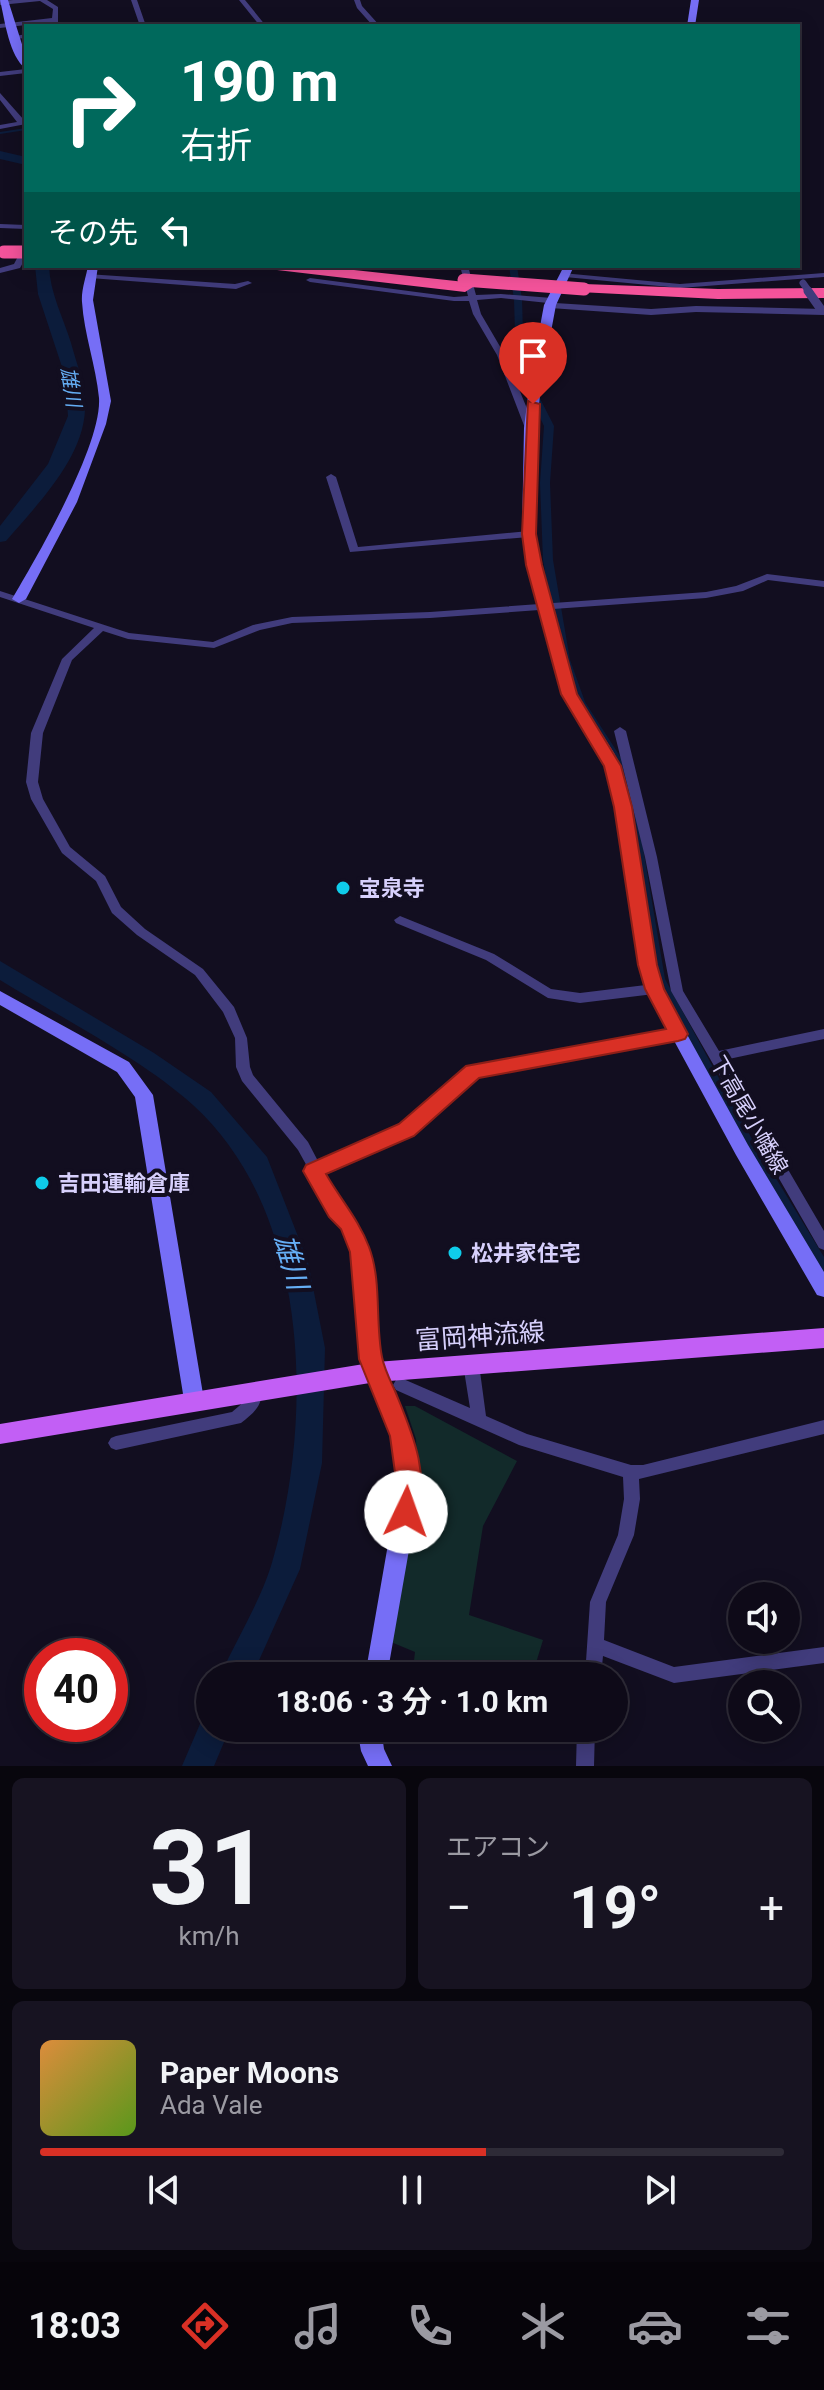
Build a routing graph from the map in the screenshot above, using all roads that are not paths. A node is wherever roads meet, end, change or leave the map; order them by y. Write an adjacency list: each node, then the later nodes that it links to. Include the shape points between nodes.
1 (39, 0): 6 (street); 7 (street, via 56,8)
2 (134, 0): 8 (street)
3 (242, 0): 9 (street)
4 (357, 0): 10 (street)
5 (695, 0): 11 (street)
6 (3, 2): 12 (street)
7 (56, 23)
8 (142, 24)
9 (261, 24)
10 (375, 24)
11 (691, 24)
12 (5, 26): 14 (street)
13 (24, 36): 14 (street)
14 (14, 37): 15 (street)
15 (24, 63)
16 (24, 68): 17 (street)
17 (0, 74)
18 (0, 95): 19 (street)
19 (24, 122): 20 (street)
20 (0, 127)
21 (0, 226): 22 (street)
22 (24, 227)
23 (24, 249): 24 (highway, bridge)
24 (3, 250)
25 (24, 253): 28 (street, via 17,266)
26 (302, 268): 34 (highway)
27 (355, 268): 34 (highway)
28 (0, 271)
29 (91, 271): 35 (street, via 236,287); 43 (street, via 87,300 104,386 103,416 97,443)
30 (565, 274): 33 (street, via 680,286); 34 (street); 36 (street, 下高尾小幡線)
31 (824, 275): 33 (street)
32 (310, 280): 34 (street, via 442,298)
33 (801, 280): 37 (street, bridge)
34 (466, 281): 36 (street); 37 (highway); 38 (street)
35 (248, 283)
36 (551, 303): 37 (street, via 651,312); 38 (street, 下高尾小幡線)
37 (823, 306)
38 (530, 428): 40 (street, 下高尾小幡線)
39 (331, 477): 40 (street, via 354,550)
40 (529, 534): 44 (street, 下高尾小幡線)
41 (824, 584): 44 (street, via 767,577 706,595)
42 (0, 594): 43 (street)
43 (19, 599): 45 (street)
44 (544, 607): 45 (street, via 292,620 257,627 214,645 128,636); 47 (street, 下高尾小幡線, via 572,703 613,766)
45 (101, 627): 55 (street, via 67,659 37,733 32,782 37,799 66,850 101,879 116,910 199,972 229,1010 241,1038 247,1077 303,1146)
46 (620, 731): 48 (street)
47 (631, 856): 48 (street); 50 (street, 下高尾小幡線)
48 (651, 857): 54 (street, via 677,991)
49 (400, 920): 50 (street, via 490,957 548,993 580,998)
50 (654, 989): 52 (street, 下高尾小幡線)
51 (0, 997): 63 (street, via 123,1067 144,1095)
52 (678, 1034): 55 (street, via 473,1072 407,1130); 57 (street, 下高尾小幡線)
53 (824, 1034): 54 (street)
54 (714, 1057): 56 (street)
55 (313, 1171): 60 (street, via 349,1224 360,1252)
56 (822, 1237)
57 (824, 1289)
58 (824, 1338): 59 (main road, 富岡神流線)
59 (471, 1364): 60 (main road, 富岡神流線); 64 (street)
60 (368, 1373): 62 (main road, 富岡神流線); 71 (street, via 402,1436 409,1487)
61 (401, 1385): 64 (street)
62 (255, 1390): 63 (main road, 富岡神流線); 67 (street, via 252,1405 236,1418)
63 (194, 1400): 66 (main road, 富岡神流線)
64 (479, 1420): 68 (street, via 524,1440)
65 (824, 1427): 68 (street)
66 (0, 1434)
67 (116, 1443)
68 (631, 1472): 69 (street, via 626,1535 598,1602)
69 (597, 1646): 70 (street, via 674,1675); 72 (street)
70 (824, 1655)
71 (378, 1662)
72 (595, 1662)
73 (371, 1742): 75 (street)
74 (586, 1742): 76 (street)
75 (380, 1766)
76 (585, 1766)

